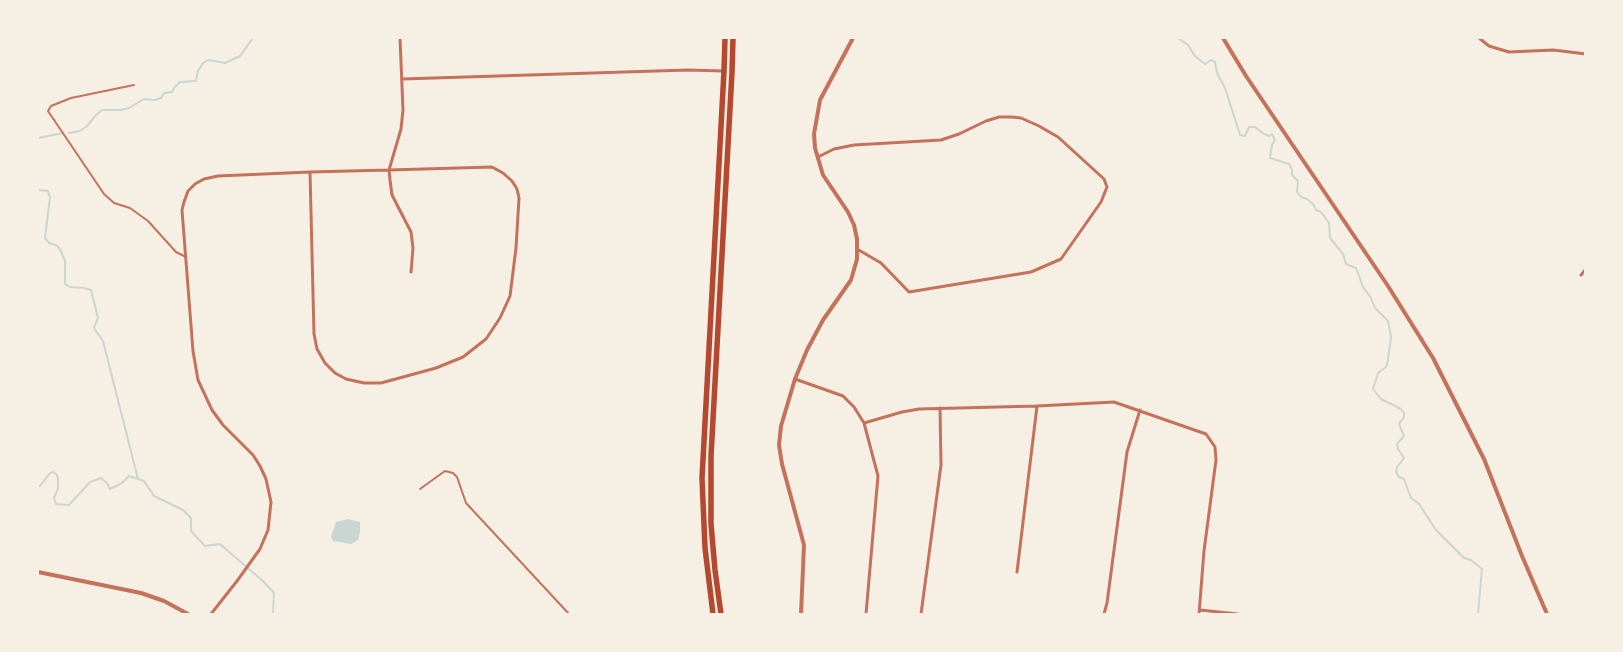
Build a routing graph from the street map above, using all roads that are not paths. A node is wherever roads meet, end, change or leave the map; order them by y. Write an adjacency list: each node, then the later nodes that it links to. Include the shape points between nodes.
1 (400, 38): 9 (street)
2 (725, 38): 8 (highway)
3 (733, 38): 32 (highway, via 710,471 713,547)
4 (853, 38): 11 (street, via 820,100 814,134)
5 (1223, 38): 38 (street, via 1433,358 1484,460)
6 (1479, 38): 7 (street, via 1502,51 1553,50)
7 (1586, 54)
8 (724, 71): 9 (street); 31 (highway, via 702,463 704,532)
9 (402, 79): 12 (street, via 401,129)
10 (134, 85): 15 (lane, via 72,98 48,110 104,194 148,221 176,252)
11 (817, 157): 14 (street, via 823,174 854,225); 14 (street, via 854,145 941,140 986,121 1011,116 1058,137 1104,179 1106,191 1101,202 1061,259 1031,272 909,292 881,263)
12 (390, 170): 13 (street); 13 (street, via 492,167 512,181 519,198 510,296 486,339 463,357 381,384 346,379 335,373 318,349 314,334); 17 (street, via 392,195 412,232)
13 (310, 172): 15 (street, via 218,176 195,184 188,191 182,210)
14 (857, 248): 19 (street, via 851,280 823,320)
15 (186, 257): 29 (street, via 198,380 212,410 260,466 271,502 268,530 260,549)
16 (1586, 269): 18 (street)
17 (412, 272)
18 (1581, 275)
19 (795, 380): 23 (street, via 843,396); 33 (street, via 781,426 779,445 804,545)
20 (1037, 406): 21 (street); 22 (street, via 1114,402); 26 (street)
21 (940, 408): 23 (street, via 909,410); 35 (street, via 942,465)
22 (1140, 410): 27 (street, via 1206,434 1215,447); 36 (street, via 1127,452)
23 (864, 423): 34 (street, via 878,476)
24 (420, 489): 30 (lane, via 442,473 449,471 457,476 466,503)
25 (38, 572): 28 (street, via 141,593)
26 (1017, 572)
27 (1199, 612): 37 (street)
28 (188, 614)
29 (211, 614)
30 (568, 614)
31 (713, 614)
32 (722, 614)
33 (801, 614)
34 (866, 614)
35 (920, 614)
36 (1104, 614)
37 (1238, 614)
38 (1547, 614)

